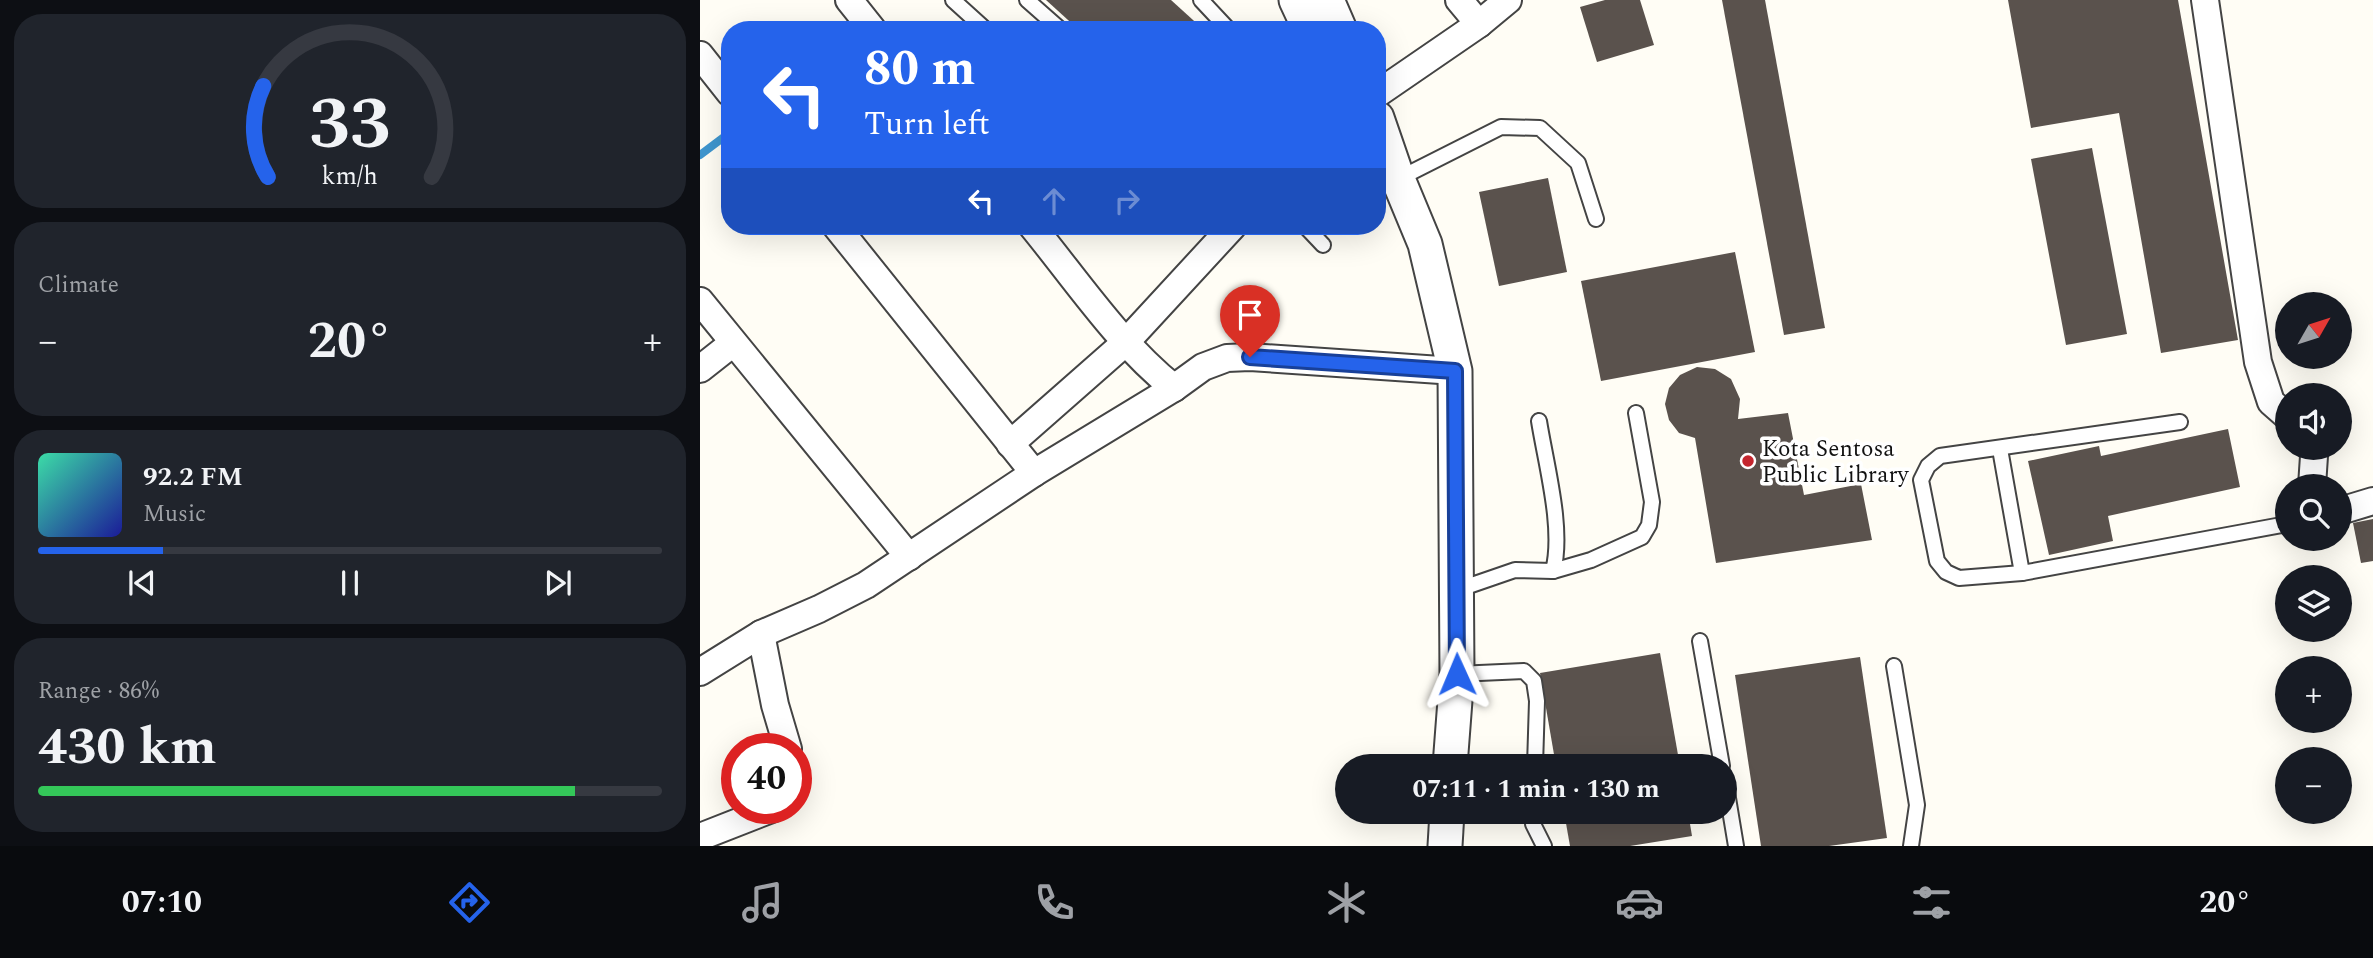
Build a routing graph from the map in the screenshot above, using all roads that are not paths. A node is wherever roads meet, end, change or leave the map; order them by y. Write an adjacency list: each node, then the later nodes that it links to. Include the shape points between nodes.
1 (849, 0): 10 (street)
2 (953, 0): 11 (lane)
3 (1027, 0): 12 (lane)
4 (1201, 0): 13 (lane)
5 (1296, 0): 14 (street)
6 (1327, 0): 15 (street)
7 (1460, 0): 16 (street)
8 (1508, 0): 16 (street)
9 (2205, 0): 35 (street, via 2258,362)
10 (866, 21)
11 (976, 21)
12 (1050, 21)
13 (1221, 21)
14 (1306, 21)
15 (1336, 21)
16 (1479, 24): 19 (street)
17 (700, 55): 18 (street)
18 (721, 82)
19 (1386, 88)
20 (1386, 144): 22 (street)
21 (1386, 163): 22 (street)
22 (1398, 179): 23 (lane, via 1501,127 1540,128 1578,163); 33 (street, via 1424,244)
23 (1596, 219)
24 (843, 235): 39 (street)
25 (1039, 235): 30 (street)
26 (1217, 235): 30 (street)
27 (1314, 235): 28 (lane)
28 (1323, 245)
29 (700, 301): 31 (street)
30 (1126, 342): 34 (street); 39 (street)
31 (733, 343): 32 (street); 45 (street)
32 (700, 369)
33 (1455, 371): 34 (street, via 1227,358); 48 (street)
34 (1174, 388): 41 (street)
35 (2275, 406)
36 (1636, 414): 46 (lane, via 1652,502 1649,525 1642,537)
37 (1539, 421): 46 (lane, via 1558,552)
38 (2180, 422): 40 (lane)
39 (1010, 444): 41 (street)
40 (2000, 449): 47 (lane); 47 (lane, via 1940,456 1921,480 1937,561 1946,572 1959,578)
41 (1034, 474): 45 (street)
42 (2373, 501): 43 (street)
43 (2352, 507)
44 (2275, 526): 47 (lane)
45 (909, 556): 49 (street, via 854,591)
46 (1553, 571): 48 (lane, via 1515,570)
47 (2022, 573)
48 (1455, 590): 53 (street)
49 (761, 634): 52 (street); 54 (street)
50 (1700, 641): 57 (lane)
51 (1894, 666): 66 (lane, via 1917,805)
52 (700, 672)
53 (1457, 674): 55 (street); 56 (lane, via 1524,671 1534,681)
54 (783, 733)
55 (1451, 754)
56 (1535, 754)
57 (1720, 754)
58 (733, 824): 62 (street)
59 (1446, 824): 63 (street)
60 (1533, 824): 64 (lane)
61 (1732, 824): 65 (lane)
62 (700, 837)
63 (1445, 846)
64 (1544, 846)
65 (1736, 846)
66 (1911, 846)

